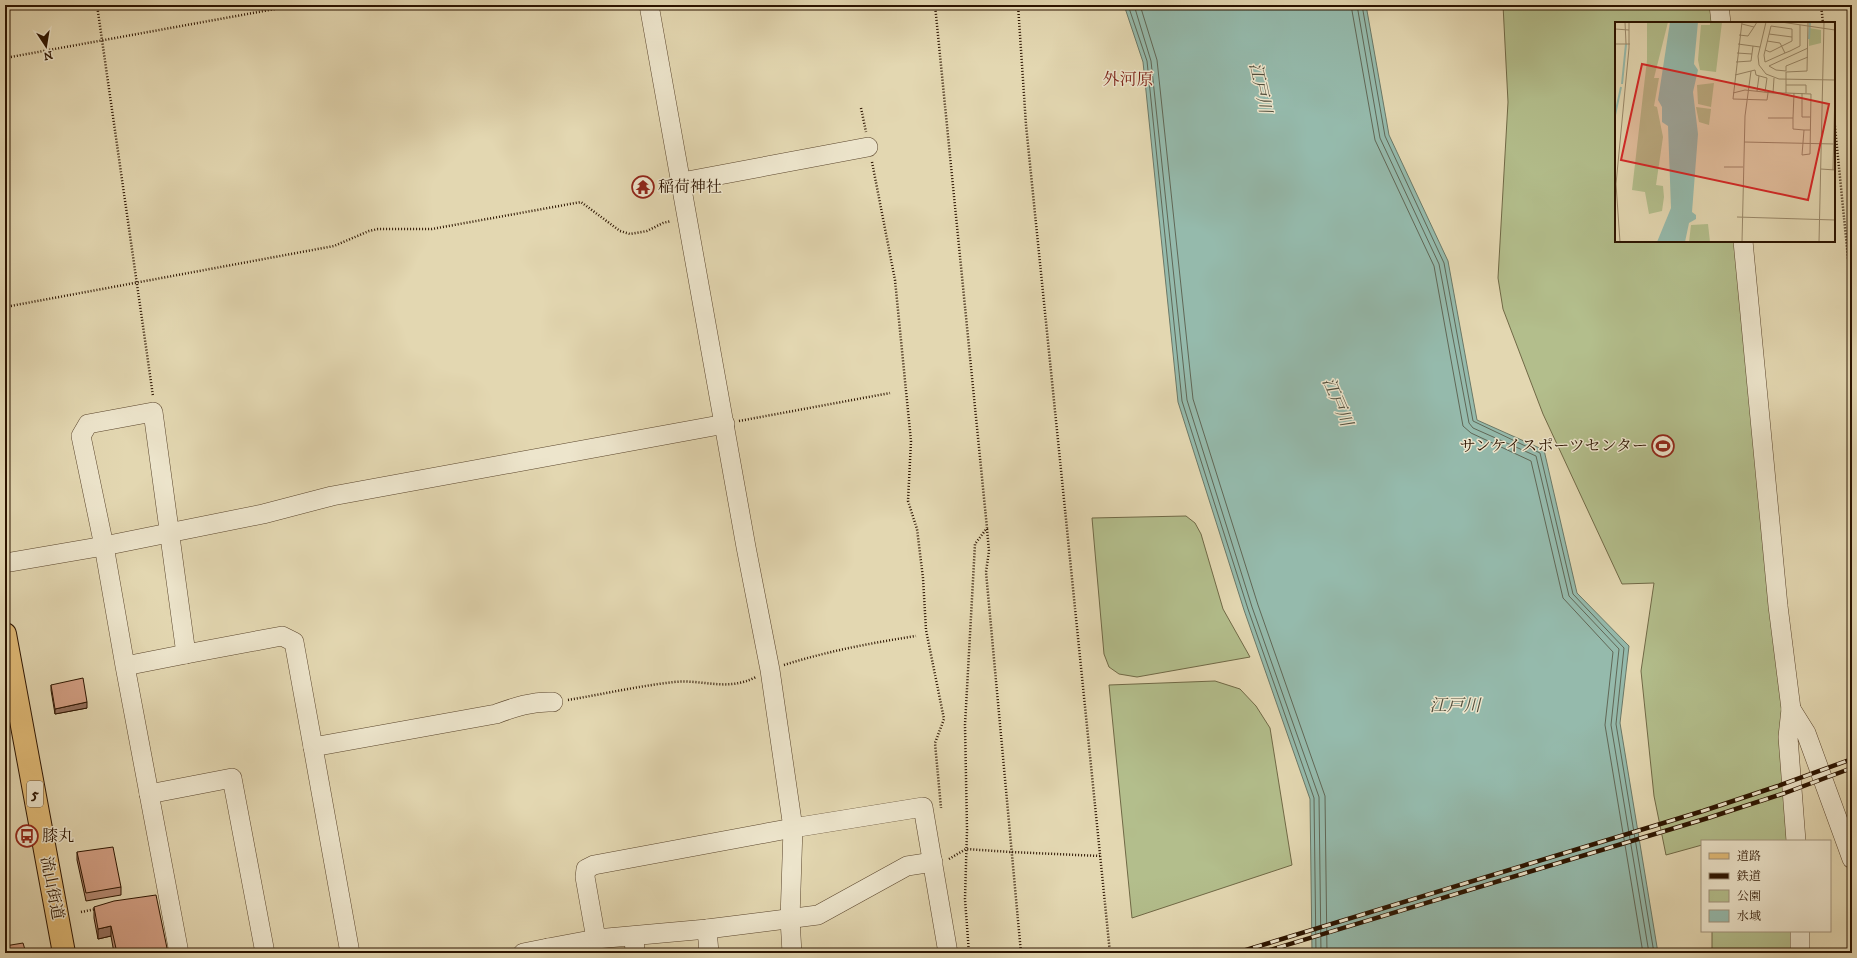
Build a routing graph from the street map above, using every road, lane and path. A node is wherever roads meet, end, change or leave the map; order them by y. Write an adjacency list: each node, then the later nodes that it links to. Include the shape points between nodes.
1 (97, 5): 10 (path)
2 (297, 5): 10 (path)
3 (649, 5): 15 (street)
4 (935, 5): 24 (path)
5 (1018, 5): 42 (path, via 1026,125)
6 (1719, 5): 8 (street)
7 (1821, 5): 9 (path)
8 (1721, 22)
9 (1823, 22)
10 (102, 41): 11 (path); 18 (path)
11 (5, 58)
12 (861, 108): 14 (path)
13 (1835, 127): 19 (path)
14 (868, 147): 15 (street); 37 (path, via 895,280 911,442 908,501 917,529 926,630 944,719 935,743)
15 (682, 182): 16 (street)
16 (688, 218): 18 (path, via 630,234 620,231 581,202 432,229 378,229 334,246); 23 (street)
17 (1743, 242): 34 (street, via 1778,606)
18 (136, 282): 20 (path); 22 (path)
19 (1852, 298)
20 (5, 307)
21 (890, 393): 23 (path)
22 (153, 412): 25 (street); 26 (street, via 88,424 81,436)
23 (718, 425): 25 (street, via 332,496); 32 (street, via 746,547)
24 (987, 528): 40 (path, via 975,544 965,725); 41 (path, via 989,551 986,572)
25 (169, 534): 26 (street); 30 (street)
26 (104, 546): 27 (street); 31 (street)
27 (5, 563)
28 (5, 634): 53 (main road, 流山街道 / 5)
29 (916, 636): 32 (path, via 816,655)
30 (186, 654): 31 (street); 35 (street, via 282,636 294,642)
31 (125, 666): 36 (street)
32 (770, 670): 33 (path, via 734,685 676,682); 38 (street)
33 (553, 702): 35 (street, via 514,707 496,714)
34 (1791, 709): 39 (street, via 1788,738); 43 (street, via 1806,733)
35 (313, 747): 56 (street)
36 (149, 794): 54 (street); 55 (street, via 232,778)
37 (941, 810)
38 (793, 828): 44 (street, via 923,807); 47 (street); 50 (street, via 594,864 586,868 585,877)
39 (1796, 840)
40 (966, 849): 41 (path); 44 (path); 61 (path, via 965,899)
41 (1011, 852): 42 (path); 62 (path)
42 (1100, 856): 63 (path)
43 (1852, 859)
44 (944, 860): 47 (street, via 907,866 818,915); 60 (street)
45 (97, 909): 46 (path)
46 (81, 912)
47 (790, 919): 48 (street); 59 (street)
48 (707, 930): 51 (street); 58 (street)
49 (1800, 932): 64 (street)
50 (596, 939): 51 (street); 52 (street)
51 (635, 944)
52 (548, 951): 57 (street)
53 (64, 953)
54 (179, 953)
55 (265, 953)
56 (350, 953)
57 (523, 953)
58 (709, 953)
59 (792, 953)
60 (948, 953)
61 (969, 953)
62 (1021, 953)
63 (1110, 953)
64 (1800, 953)

